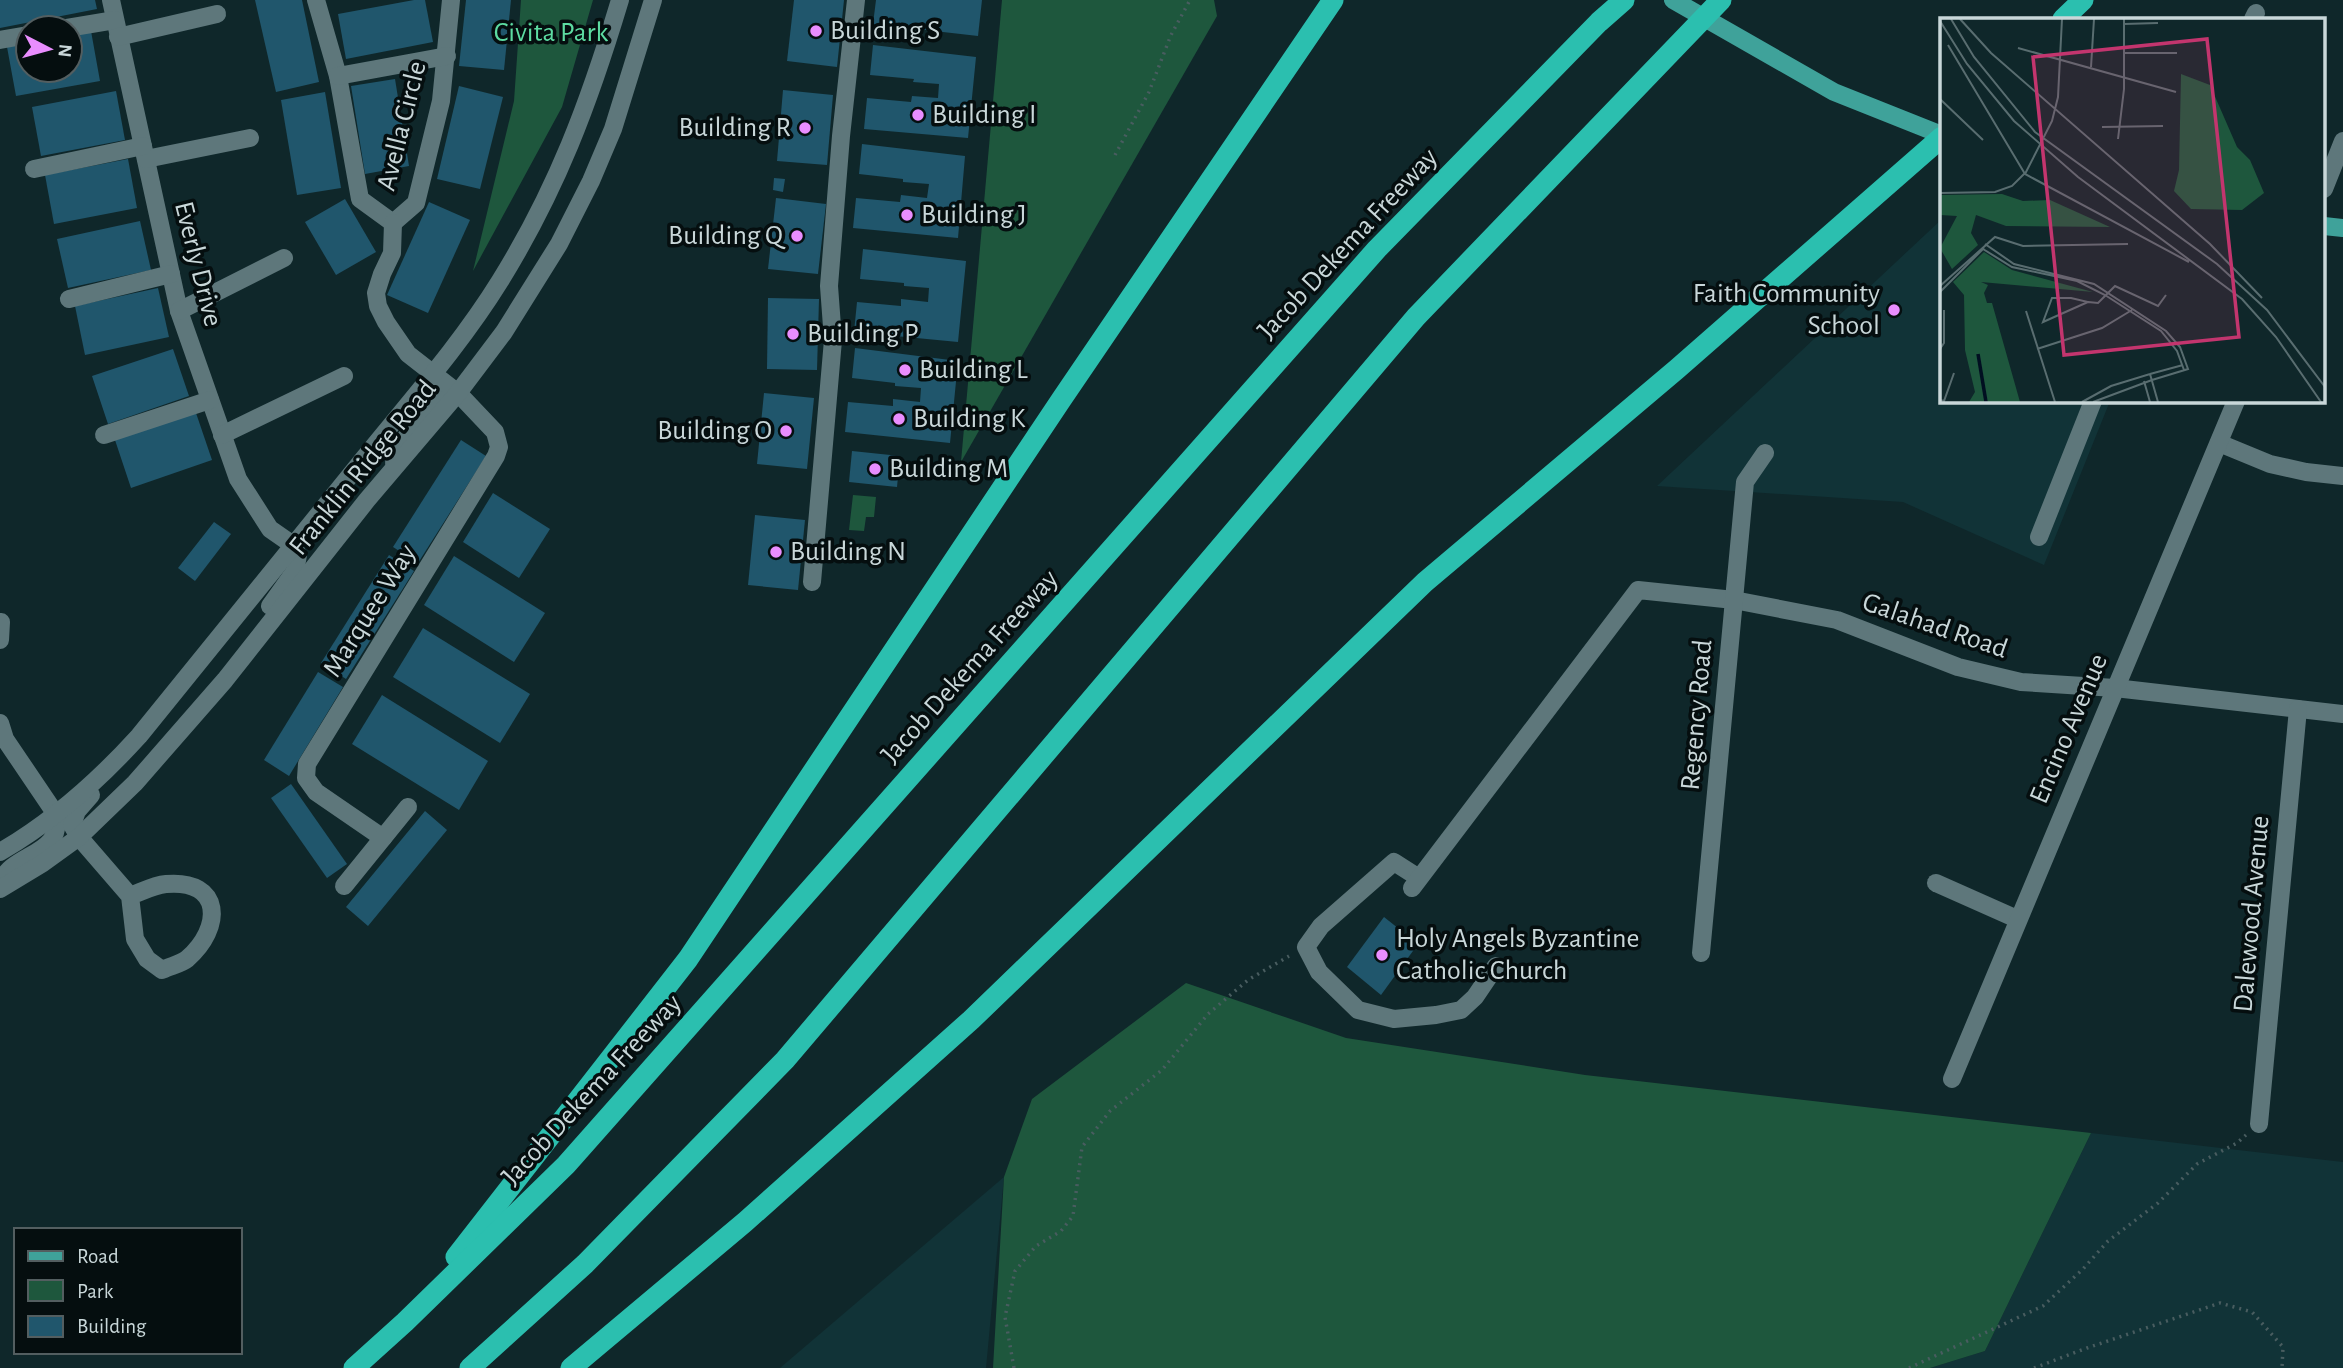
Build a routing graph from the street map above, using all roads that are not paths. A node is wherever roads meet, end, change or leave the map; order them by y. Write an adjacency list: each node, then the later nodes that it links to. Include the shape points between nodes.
1 (111, 0): 15 (street, Everly Drive)
2 (316, 0): 17 (street, Avella Circle)
3 (451, 0): 16 (street, Avella Circle)
4 (620, 0): 29 (street, Franklin Ridge Road, via 567,156)
5 (653, 0): 33 (street, Franklin Ridge Road, via 613,129 575,213 533,289)
6 (856, 0): 45 (street, via 829,286 833,340)
7 (1333, 0): 69 (highway, via 688,959)
8 (1624, 0): 69 (highway, Jacob Dekema Freeway, via 1377,249 566,1165)
9 (1673, 0): 18 (main road, via 1834,92)
10 (1721, 0): 71 (highway, via 1416,317 785,1060 585,1264)
11 (2082, 0): 13 (highway)
12 (217, 14): 15 (street)
13 (2064, 18)
14 (84, 28): 15 (street)
15 (117, 28): 22 (street, Everly Drive)
16 (447, 56): 17 (street); 25 (street, Avella Circle, via 416,203)
17 (338, 76): 25 (street, Avella Circle, via 360,199)
18 (1940, 135)
19 (250, 138): 22 (street)
20 (1940, 138): 72 (highway, via 1425,582 971,1020 746,1222)
21 (2343, 141): 24 (street)
22 (144, 153): 23 (street); 27 (street, Everly Drive)
23 (34, 169)
24 (2326, 184)
25 (393, 223): 31 (street, Marquee Way, via 392,253 376,293 379,306 408,354)
26 (284, 258): 30 (street)
27 (171, 274): 28 (street); 30 (street, Everly Drive)
28 (69, 299)
29 (485, 303): 31 (street, Franklin Ridge Road); 33 (street, via 484,318 451,364 448,375)
30 (179, 311): 34 (street, Everly Drive)
31 (433, 373): 33 (street, Marquee Way); 41 (street, via 439,393 401,442); 44 (street, Franklin Ridge Road)
32 (344, 376): 38 (street)
33 (458, 393): 41 (street, Franklin Ridge Road); 58 (street, Marquee Way, via 495,432 496,456 307,764 306,778 316,792)
34 (210, 400): 37 (street); 38 (street, Everly Drive)
35 (2093, 402): 43 (street)
36 (2236, 402): 39 (street, Encino Avenue)
37 (104, 435)
38 (222, 435): 44 (street, Everly Drive, via 238,478 270,529)
39 (2219, 443): 42 (street, via 2270,464); 50 (street, Encino Avenue)
40 (1765, 453): 46 (street, Regency Road, via 1745,482)
41 (392, 472): 48 (street, Franklin Ridge Road)
42 (2343, 476)
43 (2039, 537)
44 (293, 545): 48 (street, via 298,555 295,571 259,621); 54 (street, Franklin Ridge Road)
45 (812, 582)
46 (1734, 600): 50 (street, Galahad Road, via 1837,620 1958,667 2021,682); 65 (street, Regency Road); 66 (street, Galahad Road, via 1638,590 1415,883 1394,862 1321,926 1306,947 1319,972 1357,1010 1394,1019 1461,1010)
47 (1, 622): 49 (street)
48 (259, 638): 57 (street, Franklin Ridge Road, via 135,783)
49 (0, 640)
50 (2115, 688): 51 (street, Galahad Road); 64 (street, Encino Avenue)
51 (2298, 709): 52 (street, Galahad Road); 68 (street, Dalewood Avenue)
52 (2343, 714)
53 (0, 723): 56 (street, via 5,739)
54 (111, 767): 56 (street, Franklin Ridge Road); 57 (street, via 107,778 76,811 72,825)
55 (408, 807): 58 (street)
56 (55, 813): 59 (street, Franklin Ridge Road); 62 (street, via 55,838 11,868)
57 (79, 837): 62 (street, Franklin Ridge Road); 63 (street)
58 (383, 838): 61 (street)
59 (0, 852)
60 (1936, 883): 64 (street)
61 (344, 886)
62 (0, 887)
63 (130, 896): 63 (street, via 135,939 146,959 162,970 186,960 211,931 211,903 202,891 165,884)
64 (2017, 919): 67 (street, Encino Avenue)
65 (1701, 953)
66 (1496, 965)
67 (1952, 1079)
68 (2259, 1124)
69 (405, 1322): 70 (highway, Jacob Dekema Freeway)
70 (354, 1368)
71 (470, 1368)
72 (571, 1368)

